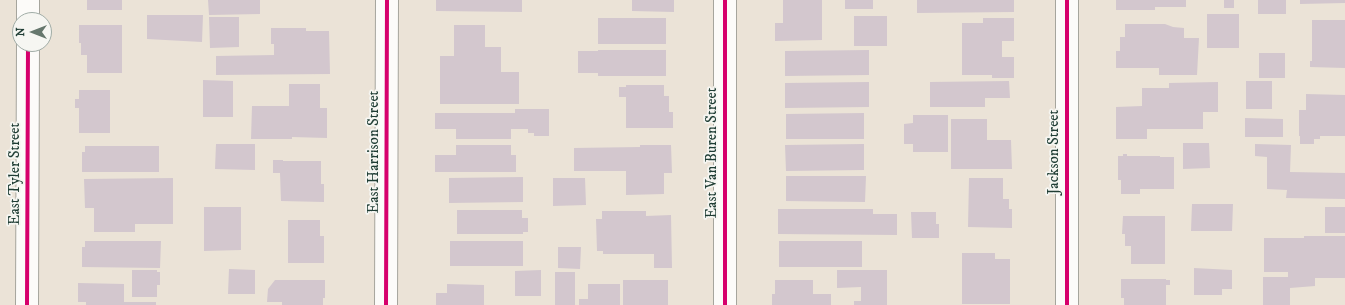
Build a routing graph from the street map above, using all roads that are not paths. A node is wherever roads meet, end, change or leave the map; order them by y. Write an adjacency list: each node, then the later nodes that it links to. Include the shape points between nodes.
1 (28, 0): 5 (street)
2 (387, 0): 8 (street, East Harrison Street)
3 (725, 0): 9 (street, East Van Buren Street)
4 (1067, 0): 10 (street, Jackson Street)
5 (28, 12)
6 (28, 52): 7 (street, East Tyler Street)
7 (27, 305)
8 (386, 305)
9 (726, 305)
10 (1067, 305)

